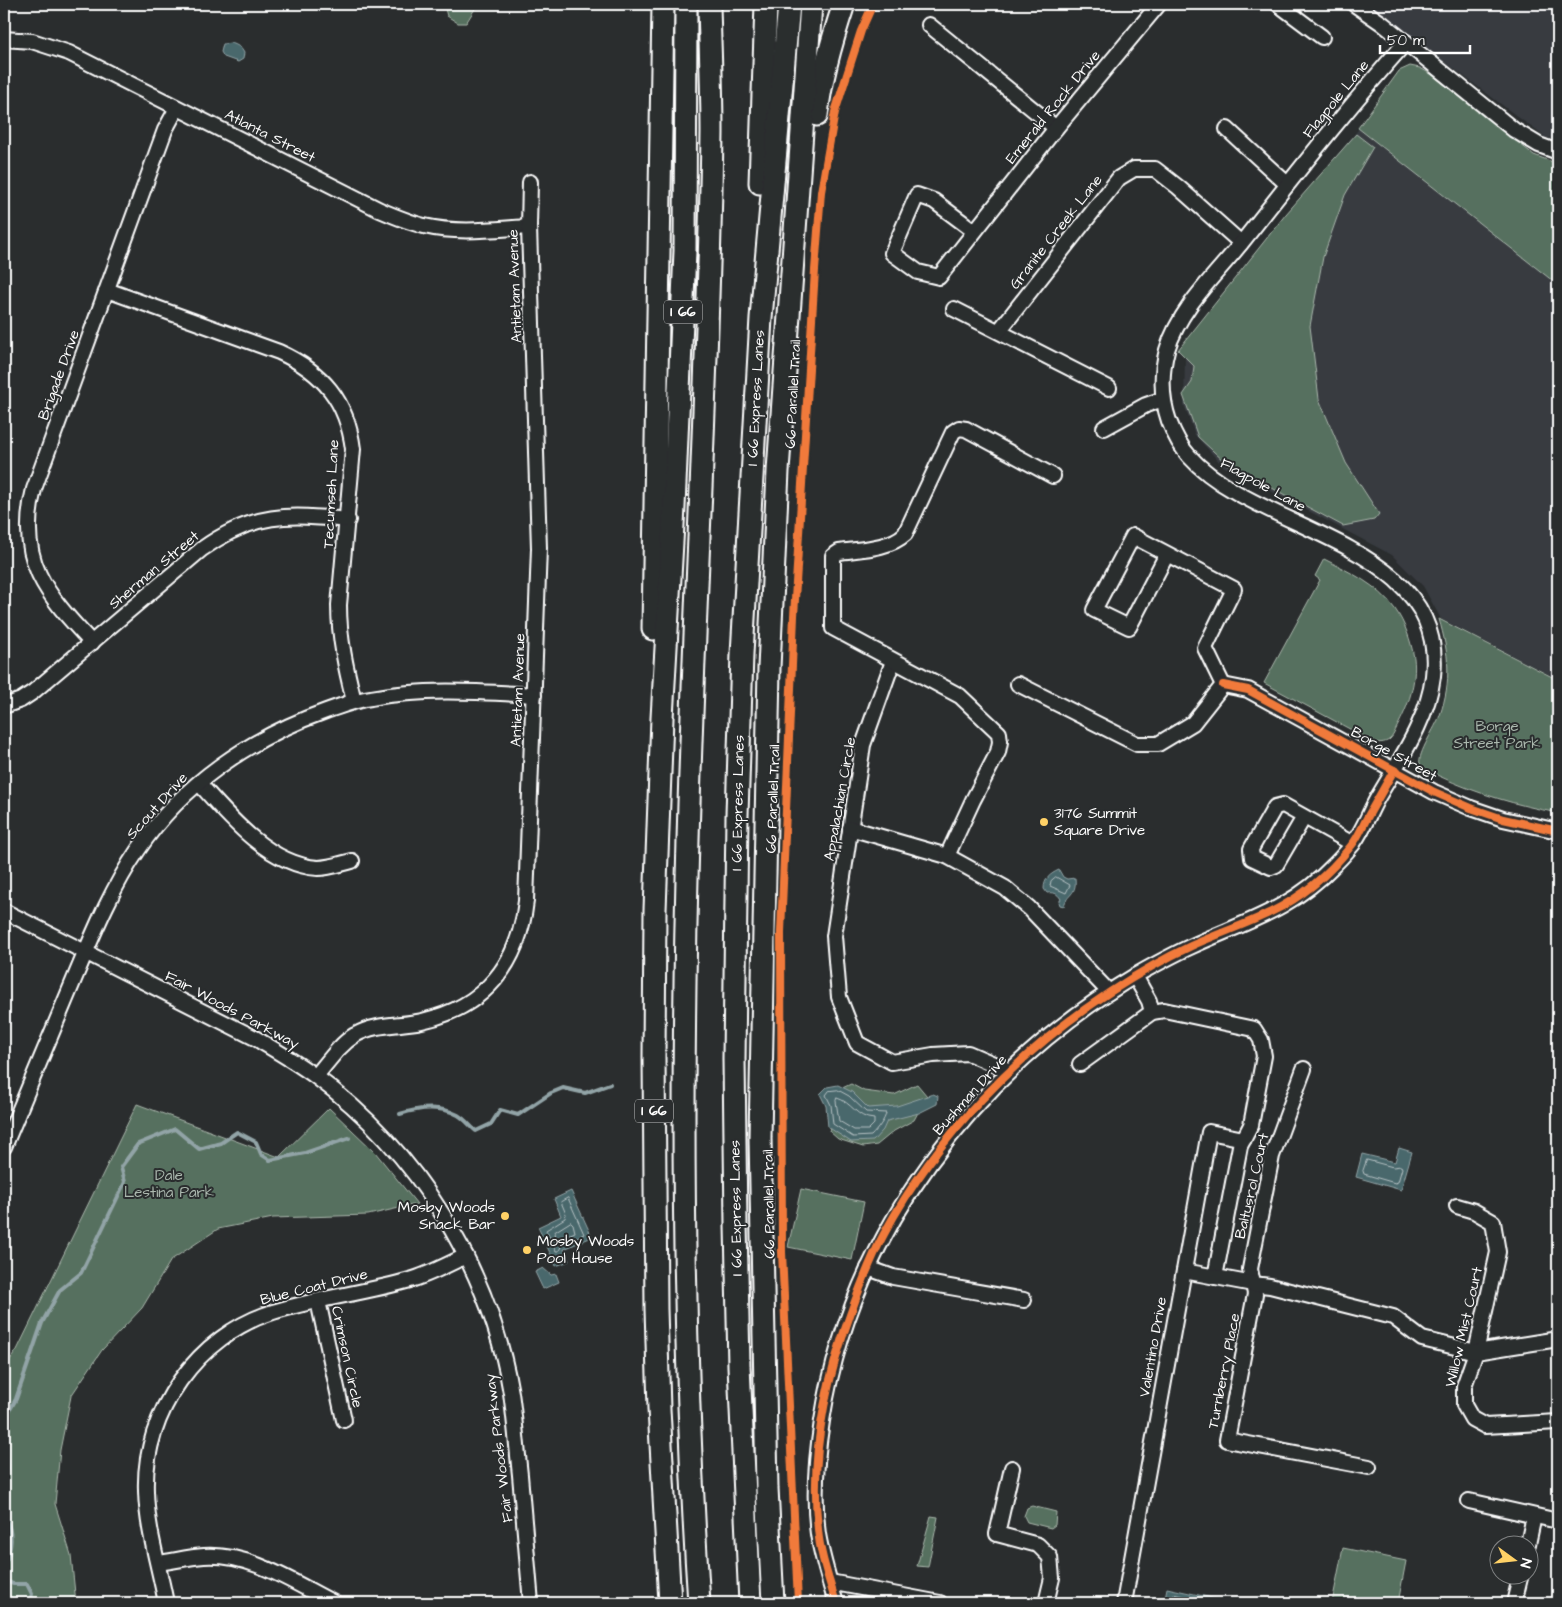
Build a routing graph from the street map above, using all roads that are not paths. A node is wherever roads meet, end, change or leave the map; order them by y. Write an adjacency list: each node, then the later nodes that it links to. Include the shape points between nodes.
1 (656, 4): 17 (highway)
2 (663, 4): 17 (highway)
3 (686, 4): 54 (highway, I 66, via 685,251)
4 (709, 4): 19 (highway)
5 (718, 4): 19 (highway)
6 (766, 4): 31 (highway, via 758,225)
7 (789, 4): 31 (highway, I 66 Express Lanes)
8 (812, 4): 28 (highway)
9 (844, 4): 28 (highway, via 830,45 819,99 811,186)
10 (1159, 4): 20 (street, Emerald Rock Drive)
11 (1278, 4): 14 (street)
12 (1354, 4): 16 (street)
13 (929, 25): 20 (street)
14 (1322, 37)
15 (4, 39): 18 (street, Atlanta Street, via 32,41 60,50)
16 (1406, 42): 22 (street, via 1514,130); 24 (street, Flagpole Lane)
17 (663, 82): 54 (highway, via 653,649)
18 (176, 108): 25 (street, Atlanta Street, via 402,219 448,229); 29 (street, Brigade Drive)
19 (712, 127): 93 (highway, via 688,838 684,1070 686,1314)
20 (1056, 128): 26 (street, Emerald Rock Drive)
21 (1227, 129): 24 (street)
22 (1558, 152)
23 (530, 182): 25 (street, Antietam Avenue)
24 (1287, 184): 27 (street, Flagpole Lane)
25 (529, 227): 43 (street, Antietam Avenue, via 539,548)
26 (974, 231): 26 (street, Emerald Rock Drive, via 939,277 918,272 892,253 917,195 934,201)
27 (1241, 243): 32 (street, Granite Creek Lane, via 1155,169 1134,169 1119,178); 34 (street, Flagpole Lane, via 1197,296 1173,335 1163,369)
28 (793, 260): 95 (highway, via 778,471 769,668 760,1138 767,1488)
29 (107, 290): 37 (street, Tecumseh Lane, via 279,352 321,379 341,406 351,436); 39 (street, Brigade Drive, via 34,489 28,524 31,554 41,581)
30 (954, 309): 32 (street)
31 (761, 318): 94 (highway, I 66 Express Lanes, via 741,664 734,1059 739,1366)
32 (999, 331): 33 (street)
33 (1109, 388)
34 (1163, 399): 35 (street); 46 (street, Flagpole Lane, via 1177,440 1205,472 1240,494 1377,565 1400,582 1417,604 1432,640 1433,678 1418,727)
35 (1104, 428)
36 (1053, 476): 40 (street, via 959,428 953,432 905,534 889,543 839,552 833,556 833,628)
37 (348, 520): 39 (street, Sherman Street, via 280,517 233,529 202,549); 44 (street, Tecumseh Lane, via 339,626)
38 (1167, 554): 38 (street, via 1133,536 1094,610 1129,627); 42 (street, via 1234,589 1205,648)
39 (92, 643): 45 (street, Sherman Street, via 33,692)
40 (893, 661): 49 (street, Appalachian Circle, via 863,745); 52 (street, via 960,696 999,733 998,752)
41 (1018, 684): 42 (street, via 1137,744 1158,744 1193,723)
42 (1223, 685): 46 (street, Borge Street, via 1248,690)
43 (534, 696): 44 (street, Scout Drive, via 441,691); 63 (street, Antietam Avenue, via 526,901 521,933 512,954 500,974 464,1005 428,1019 378,1026 355,1035)
44 (354, 701): 47 (street, Scout Drive, via 270,734 225,762)
45 (4, 706)
46 (1394, 770): 50 (street, Borge Street, via 1471,808); 51 (street, Bushman Drive)
47 (199, 783): 53 (street, via 244,832 285,858 318,868); 56 (street, Scout Drive, via 162,819 139,848 122,875)
48 (1304, 818): 51 (street)
49 (850, 828): 52 (street); 62 (street, Appalachian Circle, via 834,936 838,998 857,1043 892,1062 968,1053)
50 (1558, 831)
51 (1353, 844): 57 (street, Bushman Drive, via 1318,881 1288,903 1192,946)
52 (947, 856): 58 (street, via 1005,888 1029,908)
53 (352, 861)
54 (655, 910): 92 (highway, I 66, via 656,1309)
55 (4, 911): 56 (street, Fair Woods Parkway)
56 (86, 953): 63 (street, Fair Woods Parkway, via 254,1038); 64 (street, Scout Drive)
57 (1135, 976): 58 (street, Bushman Drive); 59 (street)
58 (1109, 992): 62 (street, Bushman Drive, via 1048,1037)
59 (1152, 1012): 60 (street); 65 (street, via 1164,1010 1254,1029 1264,1056 1251,1125)
60 (1080, 1064)
61 (1304, 1069): 72 (street, Baltusrol Court, via 1272,1156 1250,1269)
62 (1010, 1071): 69 (street, Bushman Drive, via 946,1141 914,1184)
63 (316, 1076): 68 (street, Fair Woods Parkway, via 358,1112 399,1155 439,1208)
64 (9, 1119): 66 (street, Scout Drive)
65 (1244, 1139): 70 (street, Valentino Drive, via 1209,1132); 71 (street)
66 (4, 1147)
67 (1457, 1206): 76 (street, Willow Mist Court, via 1494,1222 1498,1252)
68 (466, 1256): 74 (street, Blue Coat Drive, via 411,1280); 91 (street, Fair Woods Parkway, via 494,1323 511,1393)
69 (868, 1268): 73 (street, via 893,1277); 86 (street, Bushman Drive, via 836,1352 816,1464 818,1532)
70 (1184, 1271): 71 (street); 99 (street, Valentino Drive)
71 (1215, 1277): 72 (street)
72 (1253, 1284): 76 (street, via 1393,1317 1422,1338); 79 (street, Turnberry Place, via 1255,1294 1228,1440)
73 (1024, 1300)
74 (318, 1301): 77 (street, Crimson Circle); 85 (street, Blue Coat Drive, via 273,1312 234,1330 201,1356 174,1390 155,1430 147,1471 147,1507)
75 (1558, 1339): 76 (street)
76 (1476, 1352): 78 (street, Willow Mist Court, via 1464,1386 1464,1405 1472,1419 1485,1426)
77 (344, 1420)
78 (1558, 1422)
79 (1369, 1467)
80 (1012, 1468): 98 (street, via 997,1534 1038,1545 1050,1557 1052,1578)
81 (1469, 1501): 82 (street)
82 (1534, 1516): 83 (street); 84 (street)
83 (1558, 1521)
84 (1530, 1534)
85 (158, 1563): 89 (street, Blue Coat Drive); 90 (street, via 206,1556 240,1560 262,1567)
86 (830, 1582): 88 (street); 96 (street, Bushman Drive)
87 (1519, 1584): 100 (street)
88 (925, 1602): 97 (street)
89 (166, 1603)
90 (334, 1603)
91 (531, 1603)
92 (670, 1603)
93 (699, 1603)
94 (750, 1603)
95 (774, 1603)
96 (836, 1603)
97 (940, 1603)
98 (1046, 1603)
99 (1124, 1603)
100 (1514, 1603)

